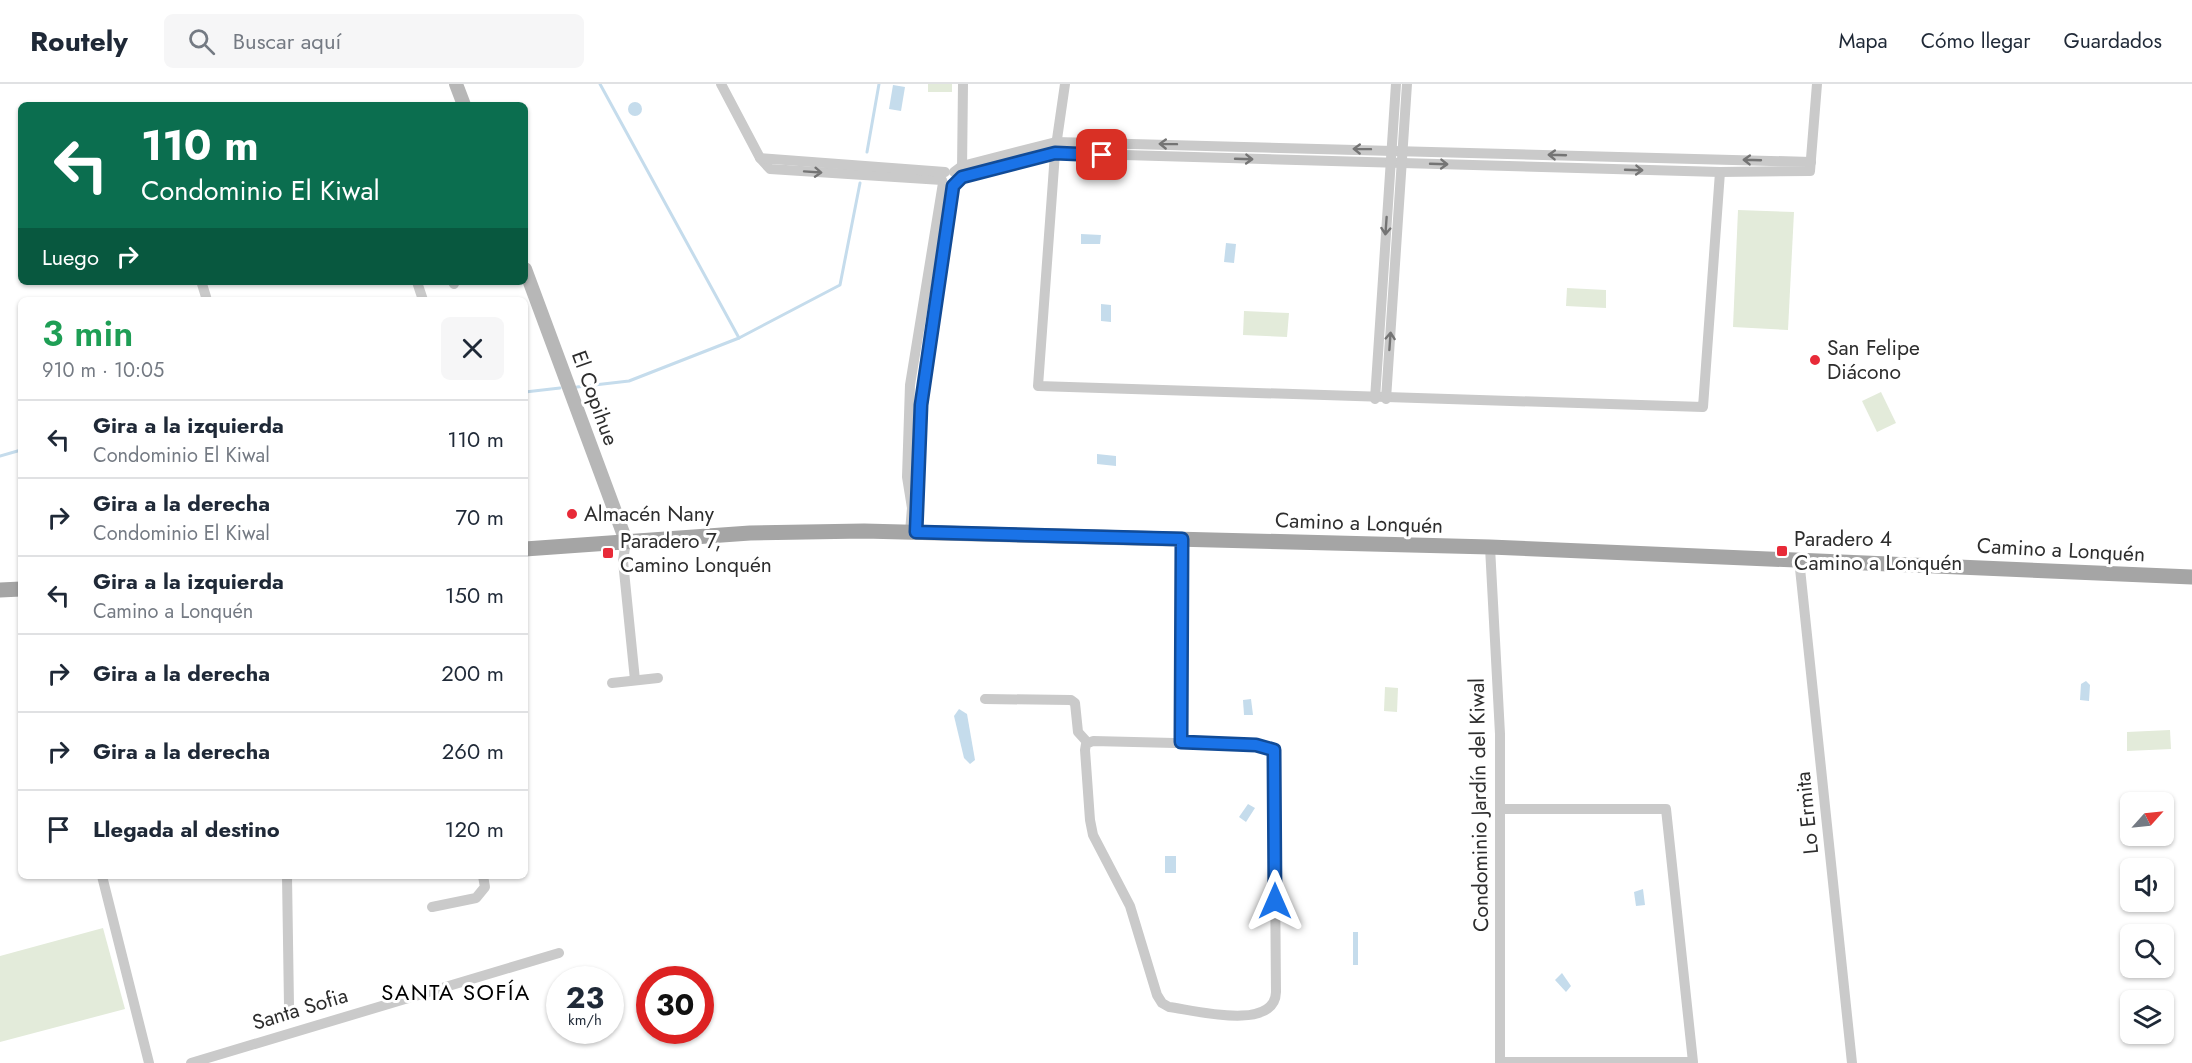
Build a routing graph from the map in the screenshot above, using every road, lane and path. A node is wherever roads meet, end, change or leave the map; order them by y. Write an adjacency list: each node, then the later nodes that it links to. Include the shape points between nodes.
1 (456, 84): 8 (main road)
2 (721, 84): 14 (street, via 760,158 776,170)
3 (963, 84): 14 (street)
4 (1065, 84): 9 (street)
5 (1396, 84): 10 (street)
6 (1407, 84): 10 (street)
7 (1817, 84): 12 (street)
8 (463, 102)
9 (1055, 148): 10 (street, one-way to 9); 11 (street, one-way to 11); 14 (street); 16 (street, via 1038,386)
10 (1396, 150): 11 (street); 12 (street, one-way to 10)
11 (1395, 163): 13 (street, one-way to 13); 16 (street)
12 (1810, 167): 13 (street)
13 (1720, 172): 16 (street, via 1703,407)
14 (953, 177): 17 (street, via 921,405)
15 (528, 277): 19 (main road, El Copihue)
16 (1381, 399)
17 (913, 532): 18 (main road, Camino a Lonquén); 19 (main road, Camino a Lonquén, via 806,531)
18 (1182, 539): 20 (main road, Camino a Lonquén); 30 (street)
19 (626, 541): 21 (main road, Camino a Lonquén); 27 (street, via 623,561)
20 (1490, 547): 22 (main road, Camino a Lonquén); 32 (street, Condominio Jardín del Kiwal)
21 (528, 549)
22 (1799, 559): 23 (main road, Camino a Lonquén); 42 (street, Lo Ermita)
23 (2192, 577)
24 (18, 588): 25 (main road)
25 (0, 590)
26 (658, 678): 27 (street)
27 (635, 680): 28 (street)
28 (612, 683)
29 (986, 699): 31 (street, via 1071,700 1075,703 1078,734)
30 (1181, 742): 31 (street); 31 (street, via 1263,745 1275,753 1275,998 1270,1008 1247,1016 1169,1007 1158,998 1132,912 1091,828)
31 (1088, 743)
32 (1502, 809): 39 (street, Condominio Jardín del Kiwal); 39 (street, via 1666,809 1693,1062)
33 (103, 879): 40 (street)
34 (287, 879): 38 (street)
35 (484, 879): 36 (street, via 485,887 476,898)
36 (432, 907)
37 (559, 953): 41 (street, Santa Sofia)
38 (289, 1006)
39 (1500, 1062)
40 (149, 1063)
41 (191, 1063)
42 (1852, 1063)

